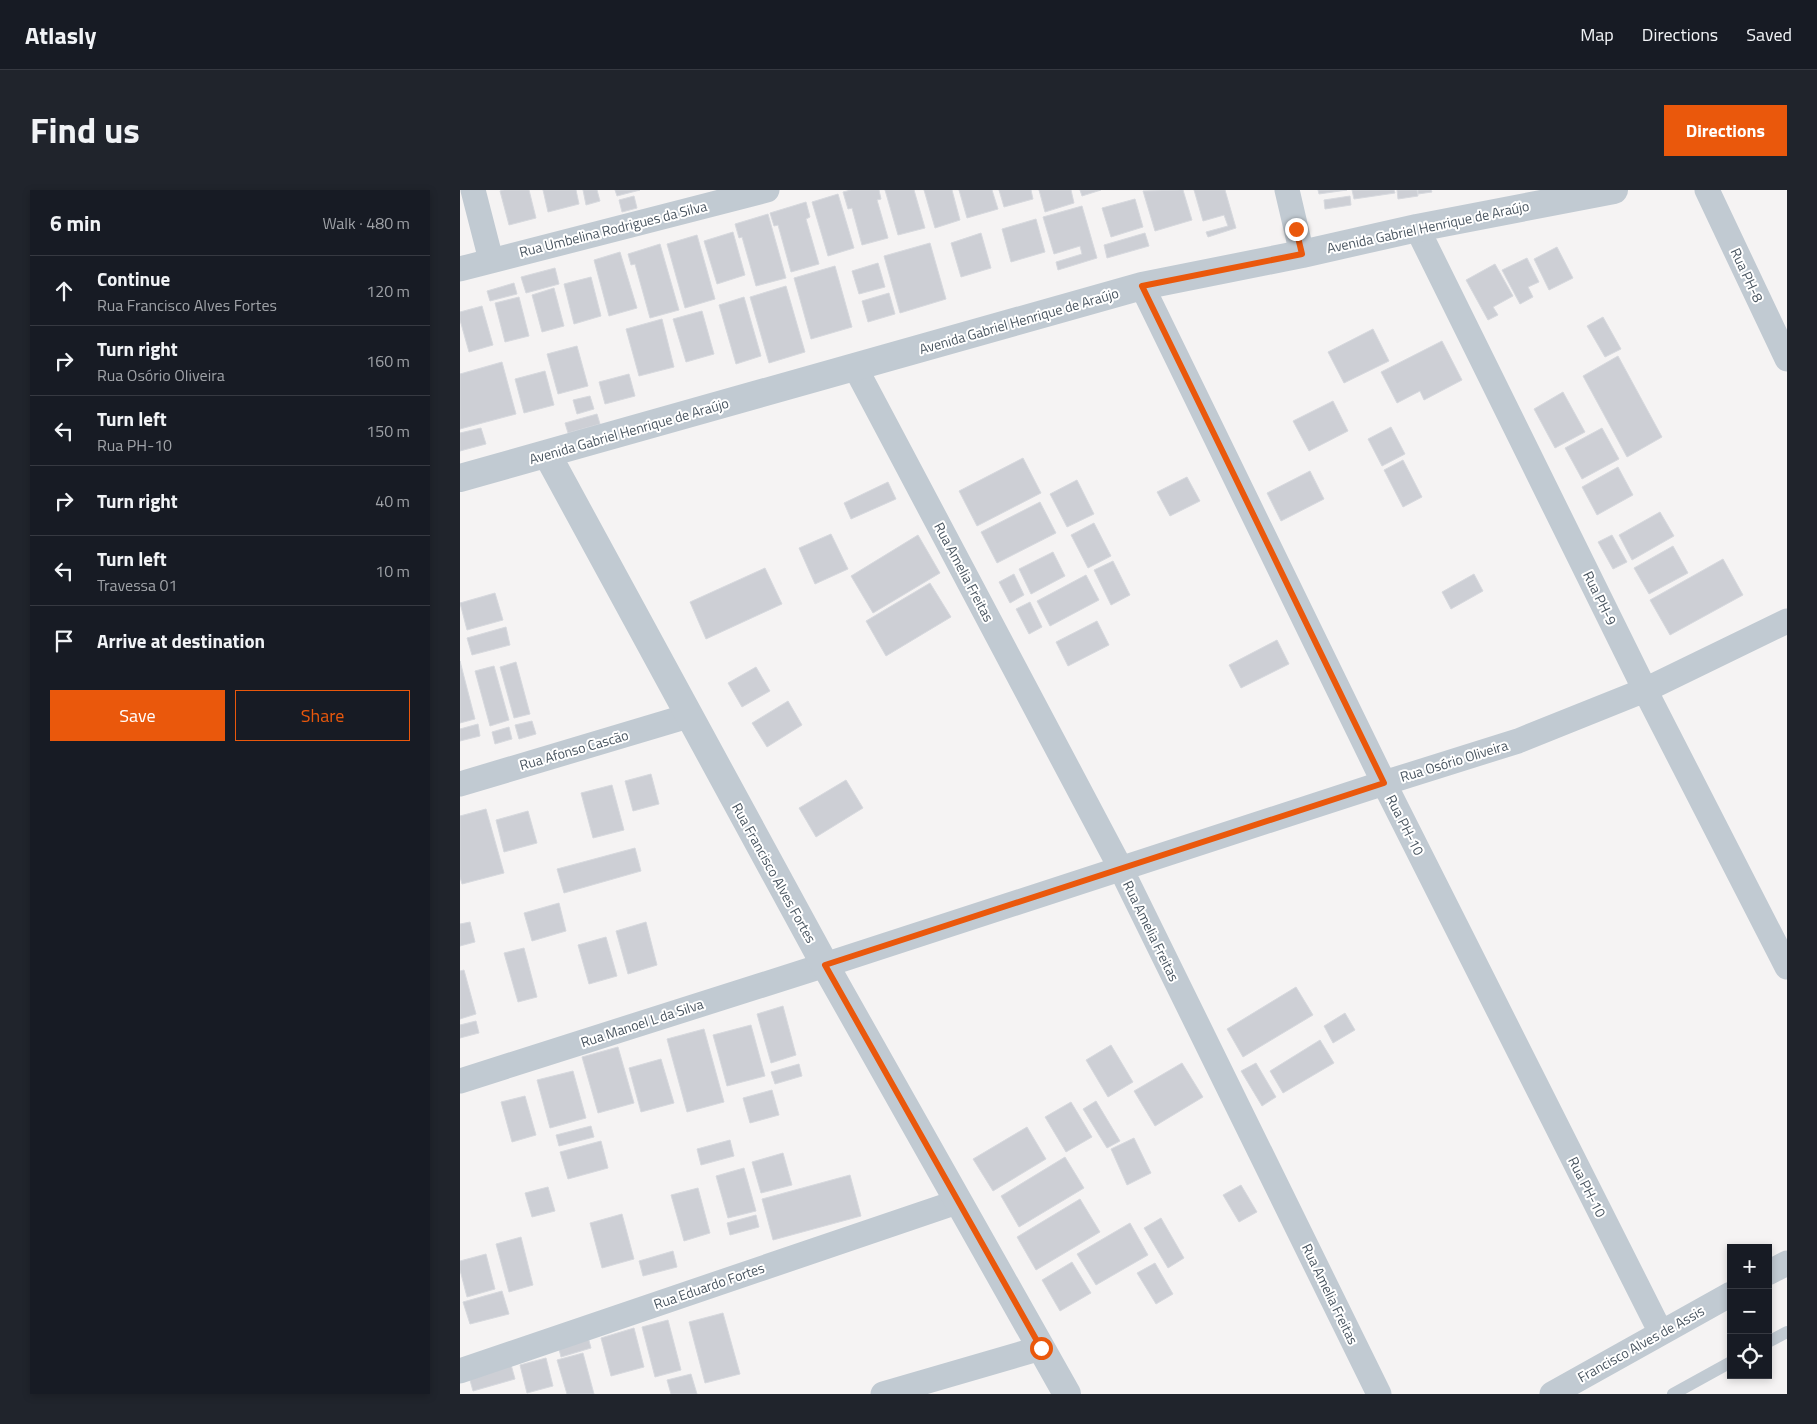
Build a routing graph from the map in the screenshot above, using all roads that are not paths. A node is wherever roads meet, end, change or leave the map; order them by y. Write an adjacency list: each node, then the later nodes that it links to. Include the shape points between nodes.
1 (473, 190): 8 (street)
2 (766, 190): 8 (street, Rua Umbelina Rodrigues da Silva)
3 (1287, 190): 7 (street)
4 (1614, 190): 6 (street, Avenida Gabriel Henrique de Araújo)
5 (1707, 190): 11 (street, Rua PH-8)
6 (1417, 228): 7 (street, Avenida Gabriel Henrique de Araújo); 16 (street, Rua PH-9)
7 (1302, 254): 10 (street, Avenida Gabriel Henrique de Araújo)
8 (491, 260): 9 (street, Rua Umbelina Rodrigues da Silva)
9 (460, 268)
10 (1142, 286): 12 (street, Avenida Gabriel Henrique de Araújo); 18 (street, Rua PH-10)
11 (1787, 359)
12 (855, 367): 13 (street, Avenida Gabriel Henrique de Araújo); 20 (street, Rua Amelia Freitas)
13 (546, 454): 14 (street, Avenida Gabriel Henrique de Araújo); 17 (street, Rua Francisco Alves Fortes)
14 (460, 478)
15 (1787, 621): 16 (street, Rua Osório Oliveira)
16 (1645, 690): 18 (street, Rua Osório Oliveira, via 1518,741); 22 (street, Rua PH-9)
17 (688, 716): 19 (street, Rua Afonso Cascão); 21 (street, Rua Francisco Alves Fortes)
18 (1384, 783): 20 (street, Rua Osório Oliveira); 29 (street, Rua PH-10)
19 (460, 784)
20 (1120, 869): 21 (street, Rua Osório Oliveira); 37 (street, Rua Amelia Freitas)
21 (825, 965): 23 (street, Rua Manoel L da Silva); 24 (street, Rua Francisco Alves Fortes)
22 (1787, 967)
23 (460, 1082)
24 (957, 1202): 31 (street, Rua Francisco Alves Fortes); 33 (street, Rua Eduardo Fortes)
25 (1787, 1263): 26 (street)
26 (1772, 1271)
27 (1727, 1296): 29 (street, Francisco Alves de Assis)
28 (1787, 1332): 30 (lane)
29 (1661, 1333): 38 (street, Francisco Alves de Assis)
30 (1772, 1340)
31 (1041, 1348): 35 (street); 36 (street, Rua Francisco Alves Fortes)
32 (1727, 1365): 34 (lane)
33 (460, 1370)
34 (1688, 1390): 39 (lane)
35 (883, 1394)
36 (1068, 1394)
37 (1379, 1394)
38 (1552, 1394)
39 (1673, 1394)

